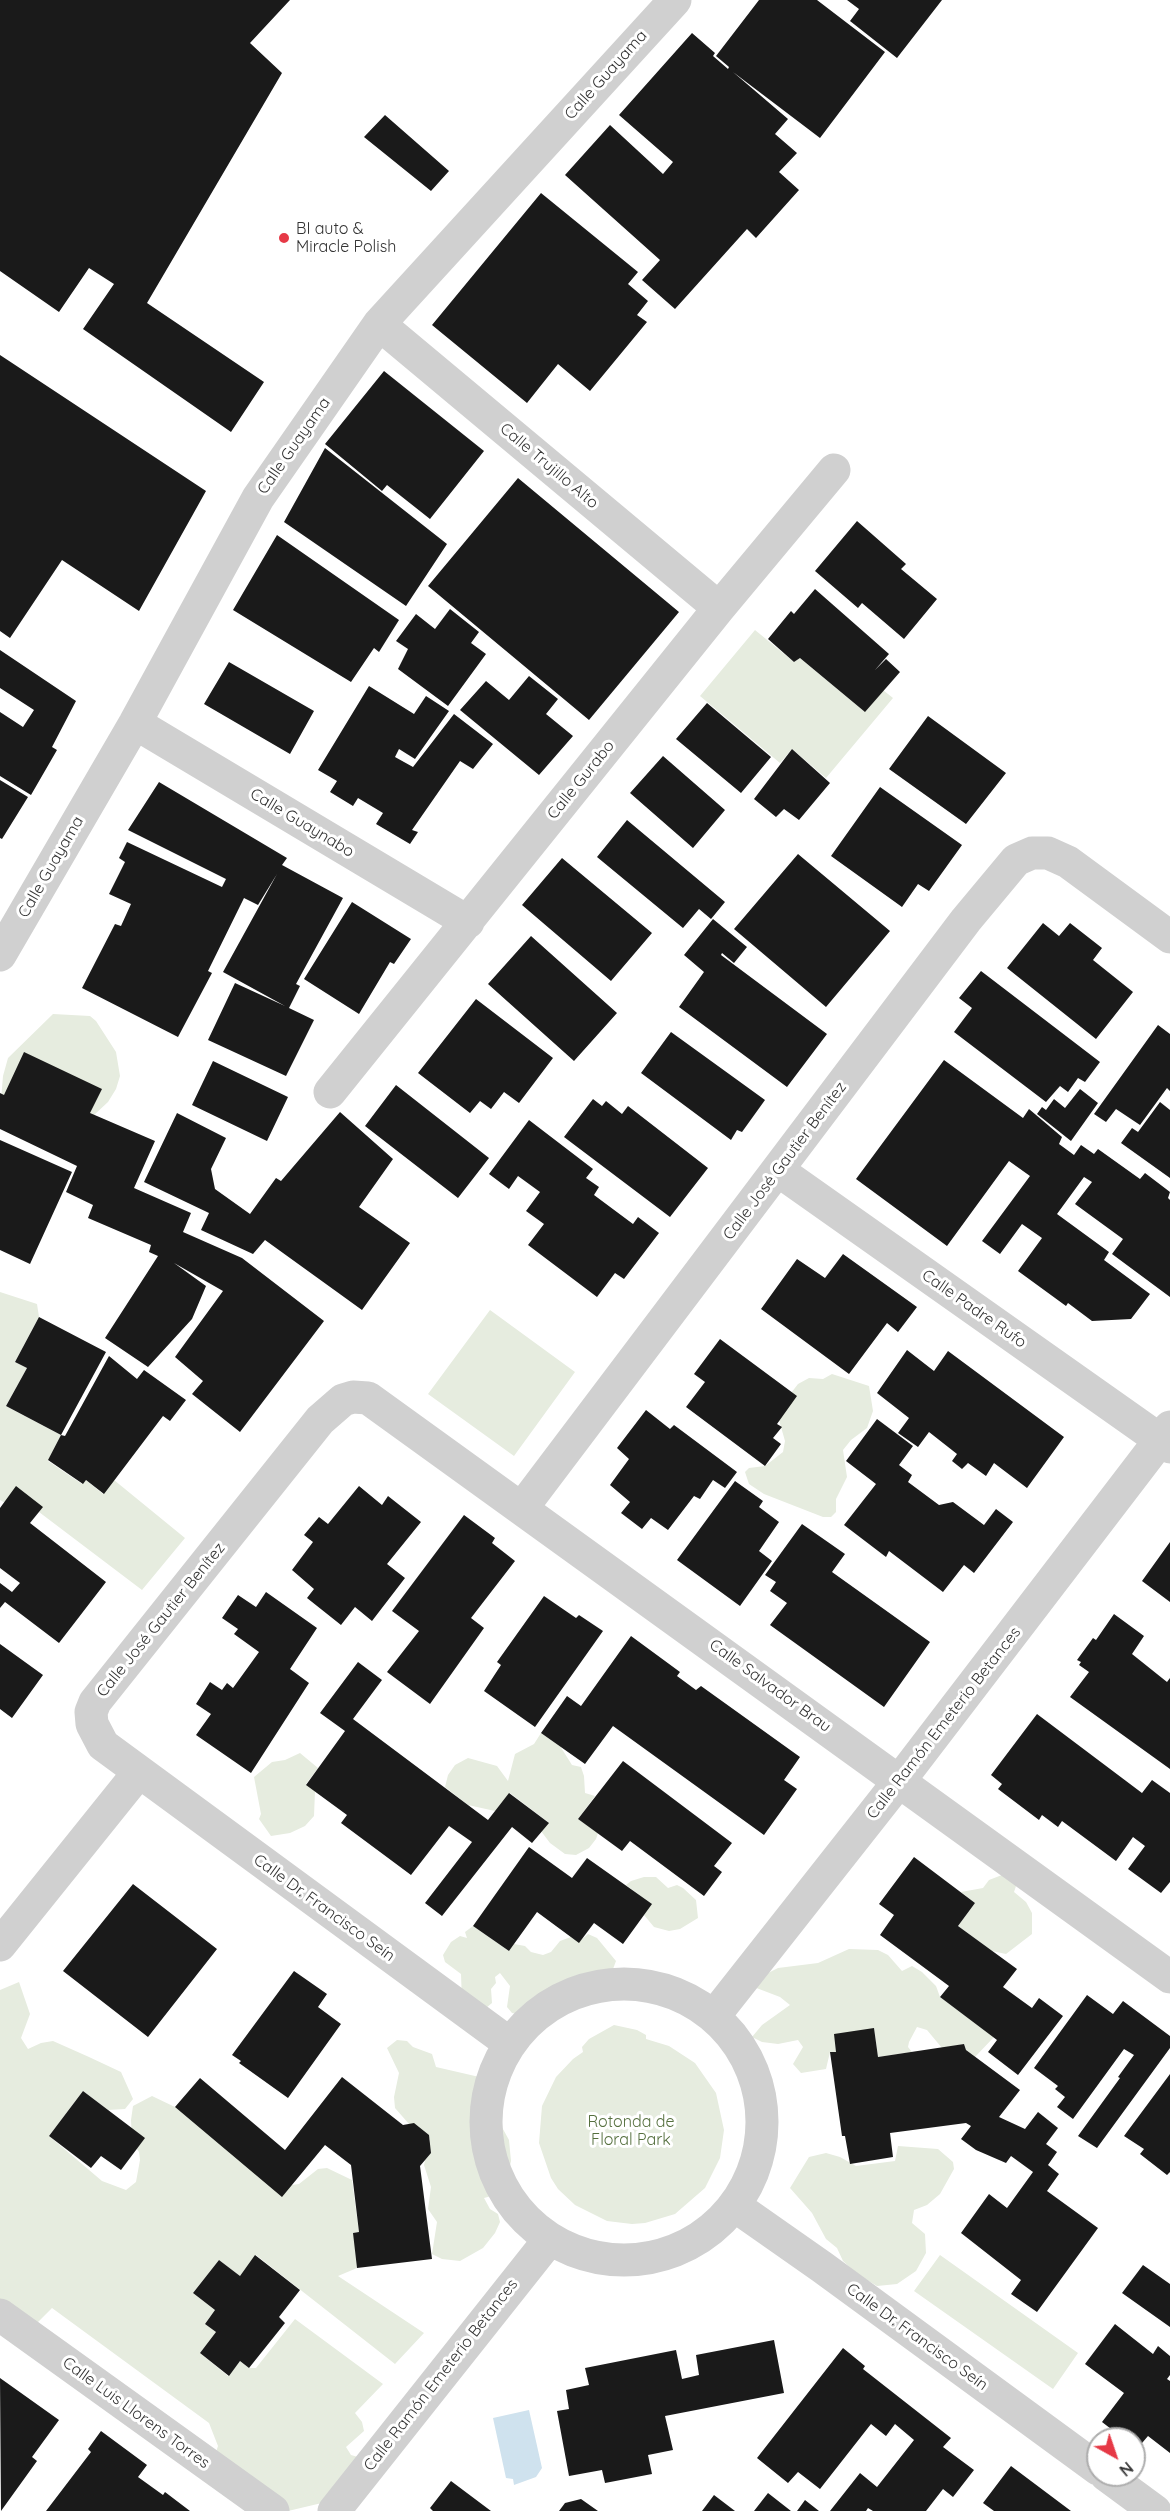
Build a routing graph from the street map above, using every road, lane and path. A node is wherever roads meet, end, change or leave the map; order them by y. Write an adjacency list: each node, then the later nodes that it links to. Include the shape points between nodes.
1 (675, 0): 2 (street, Calle Guayama)
2 (379, 324): 4 (street, Calle Trujillo Alto); 5 (street, Calle Guayama, via 258,498)
3 (834, 470): 4 (street, Calle Gurabo)
4 (719, 608): 6 (street, Calle Gurabo)
5 (135, 723): 6 (street, Calle Guaynabo); 8 (street, Calle Guayama)
6 (468, 922): 9 (street, Calle Gurabo)
7 (1170, 937): 10 (street, Calle José Gautier Benítez, via 1068,862 1048,853 1016,860 966,920)
8 (0, 955)
9 (330, 1092)
10 (779, 1171): 12 (street, Calle Padre Rufo); 13 (street, Calle José Gautier Benítez)
11 (368, 1398): 13 (street, Calle Salvador Brau); 14 (street, Calle José Gautier Benítez, via 343,1400 320,1420 95,1702 91,1712 96,1735 103,1745)
12 (1167, 1438): 15 (street, Calle Ramón Emeterio Betances)
13 (522, 1508): 15 (street, Calle Salvador Brau)
14 (139, 1772): 16 (street); 19 (street, Calle Dr. Francisco Seín)
15 (900, 1780): 17 (street, Calle Salvador Brau); 18 (street, Calle Ramón Emeterio Betances)
16 (0, 1946)
17 (1170, 1977)
18 (714, 2016): 19 (street, via 689,1998 664,1988 621,1982 578,1991 558,2001 539,2012); 20 (street, via 736,2037 757,2077 764,2122 756,2166)
19 (509, 2043): 21 (street, via 490,2083 487,2139 494,2172 515,2210)
20 (735, 2206): 21 (street, via 705,2235 668,2254 628,2261 586,2256); 23 (street, Calle Dr. Francisco Seín)
21 (549, 2240): 26 (street, Calle Ramón Emeterio Betances)
22 (0, 2315): 25 (street, Calle Luis Llorens Torres)
23 (1086, 2460)
24 (1122, 2487): 27 (street)
25 (273, 2511)
26 (334, 2511)
27 (1155, 2511)

